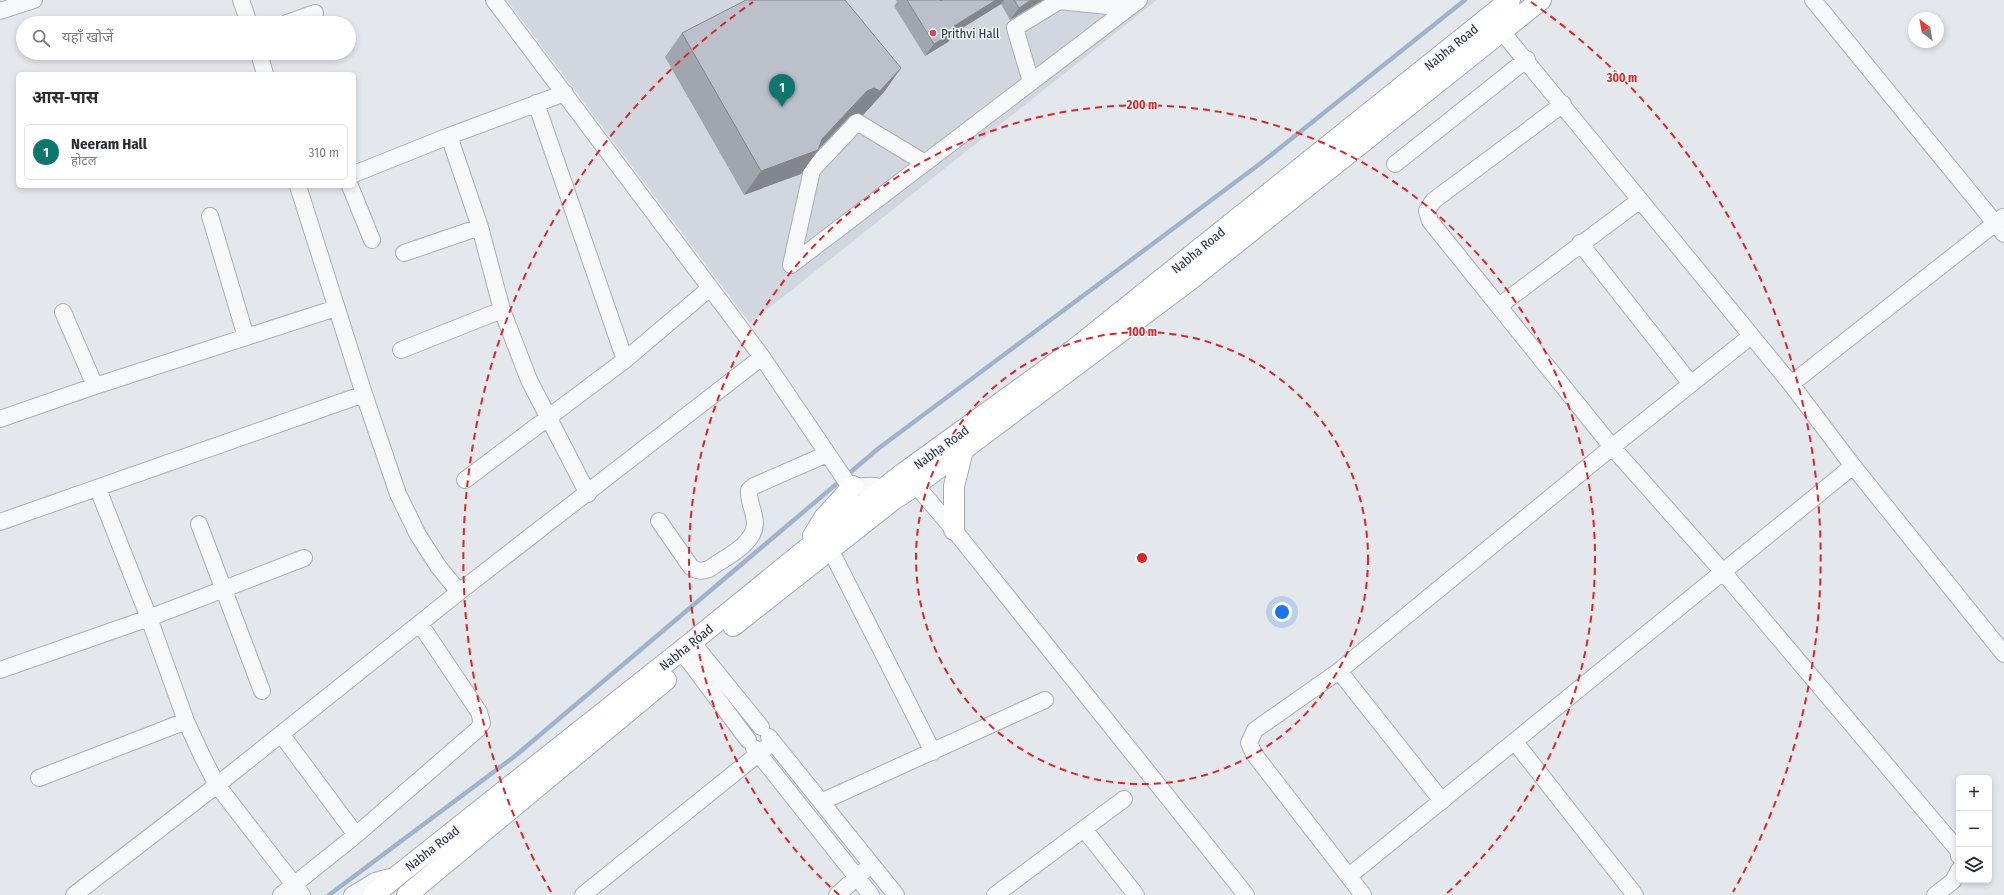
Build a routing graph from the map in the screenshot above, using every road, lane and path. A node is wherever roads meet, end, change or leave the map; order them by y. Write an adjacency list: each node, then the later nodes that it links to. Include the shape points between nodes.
1 (34, 0): 8 (street)
2 (241, 0): 10 (street)
3 (494, 0): 18 (street)
4 (1510, 0): 12 (main road, Nabha Road)
5 (1541, 0): 13 (main road, Nabha Road)
6 (1813, 0): 29 (street)
7 (1134, 4): 17 (street); 17 (street, via 1059,1 1015,28)
8 (0, 11)
9 (315, 13): 11 (street)
10 (247, 16)
11 (307, 16)
12 (1489, 16): 13 (street); 35 (main road, Nabha Road)
13 (1502, 30): 14 (street); 35 (main road, Nabha Road)
14 (1526, 59): 20 (street); 23 (street)
15 (261, 60): 16 (street)
16 (264, 72)
17 (1031, 82): 22 (street)
18 (565, 93): 19 (street); 34 (street)
19 (536, 104): 21 (street); 44 (street)
20 (1563, 104): 27 (street); 36 (street, via 1433,201 1427,211 1430,221)
21 (450, 136): 24 (street); 30 (street)
22 (925, 163): 22 (street, via 870,205 791,265 812,170 857,122)
23 (1395, 164)
24 (356, 173)
25 (299, 188): 37 (street)
26 (351, 188): 31 (street)
27 (1640, 200): 32 (street); 40 (street)
28 (210, 216): 41 (street)
29 (2001, 225): 46 (street)
30 (480, 226): 33 (street); 38 (street)
31 (372, 240)
32 (1580, 243): 36 (street); 45 (street)
33 (404, 253)
34 (710, 288): 43 (street); 44 (street)
35 (1153, 297): 52 (main road, Nabha Road); 55 (main road, Nabha Road, via 1072,351)
36 (1499, 306): 51 (street)
37 (336, 308): 41 (street); 48 (street)
38 (502, 310): 42 (street); 49 (street)
39 (63, 312): 47 (street)
40 (1751, 336): 45 (street); 46 (street)
41 (246, 337): 47 (street)
42 (401, 350)
43 (762, 357): 53 (street); 59 (street)
44 (625, 360): 49 (street)
45 (1691, 384): 51 (street)
46 (1791, 384): 54 (street)
47 (95, 386): 50 (street)
48 (364, 394): 58 (street); 70 (street, via 398,494 418,535)
49 (547, 418): 56 (street); 59 (street)
50 (0, 419)
51 (1612, 447): 68 (street); 76 (street)
52 (963, 450): 55 (main road, Nabha Road); 64 (main road, via 954,486)
53 (827, 454): 57 (street); 61 (street, via 749,490 755,524 752,536 709,569 702,571 691,567)
54 (1853, 466): 68 (street); 74 (street)
55 (911, 479): 60 (main road, Nabha Road); 64 (street)
56 (465, 480)
57 (847, 481): 60 (street, via 862,487 880,486); 65 (main road)
58 (98, 489): 62 (street); 71 (street)
59 (588, 494): 70 (street)
60 (889, 495): 65 (main road, Nabha Road); 66 (main road, Nabha Road)
61 (659, 521)
62 (0, 522)
63 (199, 524): 69 (street)
64 (954, 530): 110 (street)
65 (809, 547): 73 (main road, Nabha Road)
66 (830, 549): 73 (main road, Nabha Road); 84 (street)
67 (304, 558): 69 (street)
68 (1723, 572): 82 (street); 92 (street)
69 (224, 589): 71 (street); 77 (street)
70 (459, 592): 72 (street)
71 (149, 618): 75 (street); 79 (street)
72 (420, 624): 80 (street); 91 (street, via 479,712 482,723)
73 (691, 652): 81 (street); 83 (street); 94 (main road, Nabha Road); 103 (main road, Nabha Road)
74 (2004, 654)
75 (0, 670)
76 (1339, 671): 88 (street); 95 (street, via 1255,730 1249,743 1254,754)
77 (262, 690)
78 (1045, 700): 84 (street)
79 (186, 721): 85 (street); 86 (street)
80 (281, 734): 86 (street); 91 (street)
81 (768, 735): 83 (street); 89 (street)
82 (1515, 742): 88 (street); 112 (street)
83 (754, 747): 97 (street); 104 (street)
84 (934, 752): 89 (street)
85 (39, 778)
86 (217, 785): 98 (street); 99 (street)
87 (1124, 799): 90 (street)
88 (1442, 801): 95 (street)
89 (821, 802): 93 (street)
90 (1084, 829): 108 (street); 109 (street)
91 (356, 835): 98 (street)
92 (1956, 848)
93 (872, 864): 97 (street); 107 (street)
94 (399, 875): 101 (street, via 375,881); 102 (main road, Nabha Road)
95 (1349, 876): 111 (street)
96 (1956, 876): 113 (street)
97 (858, 878): 105 (street); 106 (street)
98 (298, 890): 100 (street)
99 (74, 895)
100 (281, 895)
101 (352, 895)
102 (373, 895)
103 (407, 895)
104 (583, 895)
105 (837, 895)
106 (871, 895)
107 (896, 895)
108 (995, 895)
109 (1136, 895)
110 (1246, 895)
111 (1363, 895)
112 (1635, 895)
113 (1935, 895)

